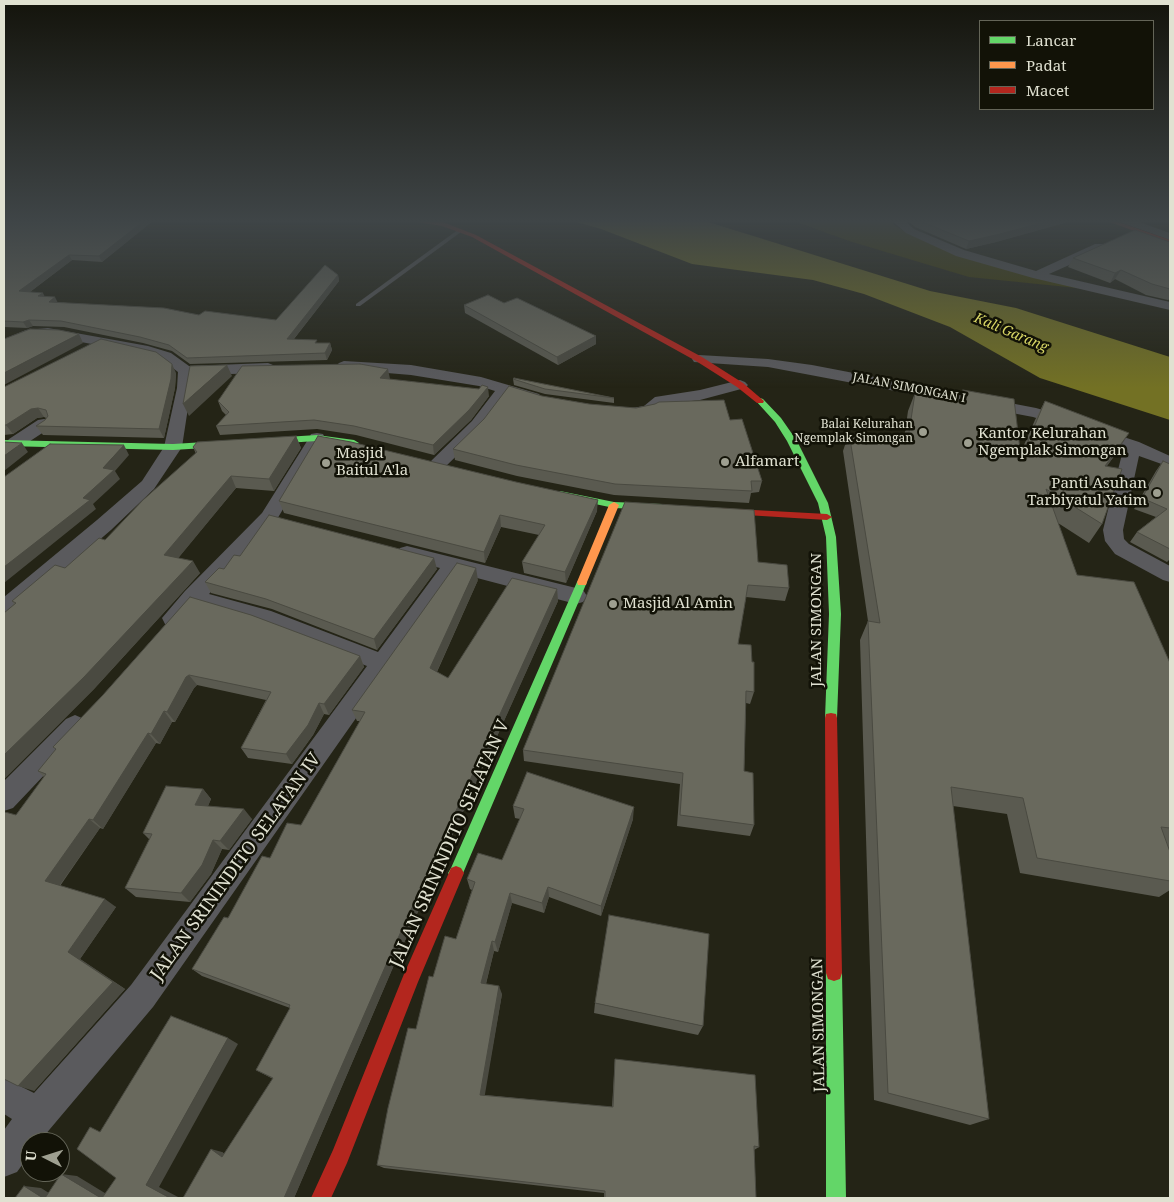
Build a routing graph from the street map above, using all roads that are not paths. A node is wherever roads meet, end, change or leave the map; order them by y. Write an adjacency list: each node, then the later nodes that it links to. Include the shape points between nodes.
1 (397, 276): 4 (lane)
2 (547, 276): 9 (main road, JALAN SIMONGAN)
3 (1046, 276): 5 (street)
4 (358, 304)
5 (1170, 306)
6 (8, 339): 7 (street, via 33,332 48,332)
7 (103, 341): 8 (street); 12 (street, via 166,356)
8 (78, 354)
9 (699, 359): 13 (main road, JALAN SIMONGAN); 22 (street, JALAN SIMONGAN I, via 768,363 1036,413)
10 (333, 366): 14 (street, via 411,370)
11 (284, 368): 12 (street)
12 (186, 371): 23 (street)
13 (740, 385): 16 (street, via 662,400 644,412); 31 (main road, JALAN SIMONGAN, via 778,420 792,441 816,487)
14 (505, 388): 15 (street); 26 (street, via 478,425)
15 (548, 401)
16 (613, 410)
17 (44, 424): 19 (street)
18 (317, 438): 21 (main road); 23 (main road); 36 (street, via 278,519)
19 (9, 443): 20 (main road)
20 (53, 445): 23 (main road); 24 (street)
21 (364, 446)
22 (1133, 446): 25 (street, JALAN SIMONGAN I); 34 (street, via 1113,530 1115,541)
23 (173, 447): 37 (street, via 148,485)
24 (32, 460)
25 (1170, 462)
26 (437, 465)
27 (546, 490): 28 (main road)
28 (614, 505): 29 (main road); 35 (main road, JALAN SRININDITO SELATAN V)
29 (672, 508)
30 (701, 510): 31 (main road)
31 (827, 517): 46 (main road, JALAN SIMONGAN, via 835,614 831,715)
32 (390, 548): 33 (street)
33 (454, 564): 35 (street); 39 (street, JALAN SRININDITO SELATAN IV)
34 (1170, 575)
35 (576, 596): 45 (main road, JALAN SRININDITO SELATAN V, via 410,980)
36 (192, 597): 38 (street); 39 (street, via 263,617)
37 (4, 609)
38 (160, 632)
39 (383, 663): 43 (street, JALAN SRININDITO SELATAN IV, via 142,996)
40 (90, 710): 41 (street)
41 (4, 799)
42 (4, 1095): 43 (street)
43 (38, 1116): 44 (street, JALAN SRININDITO SELATAN IV)
44 (4, 1159)
45 (321, 1198)
46 (836, 1198)

